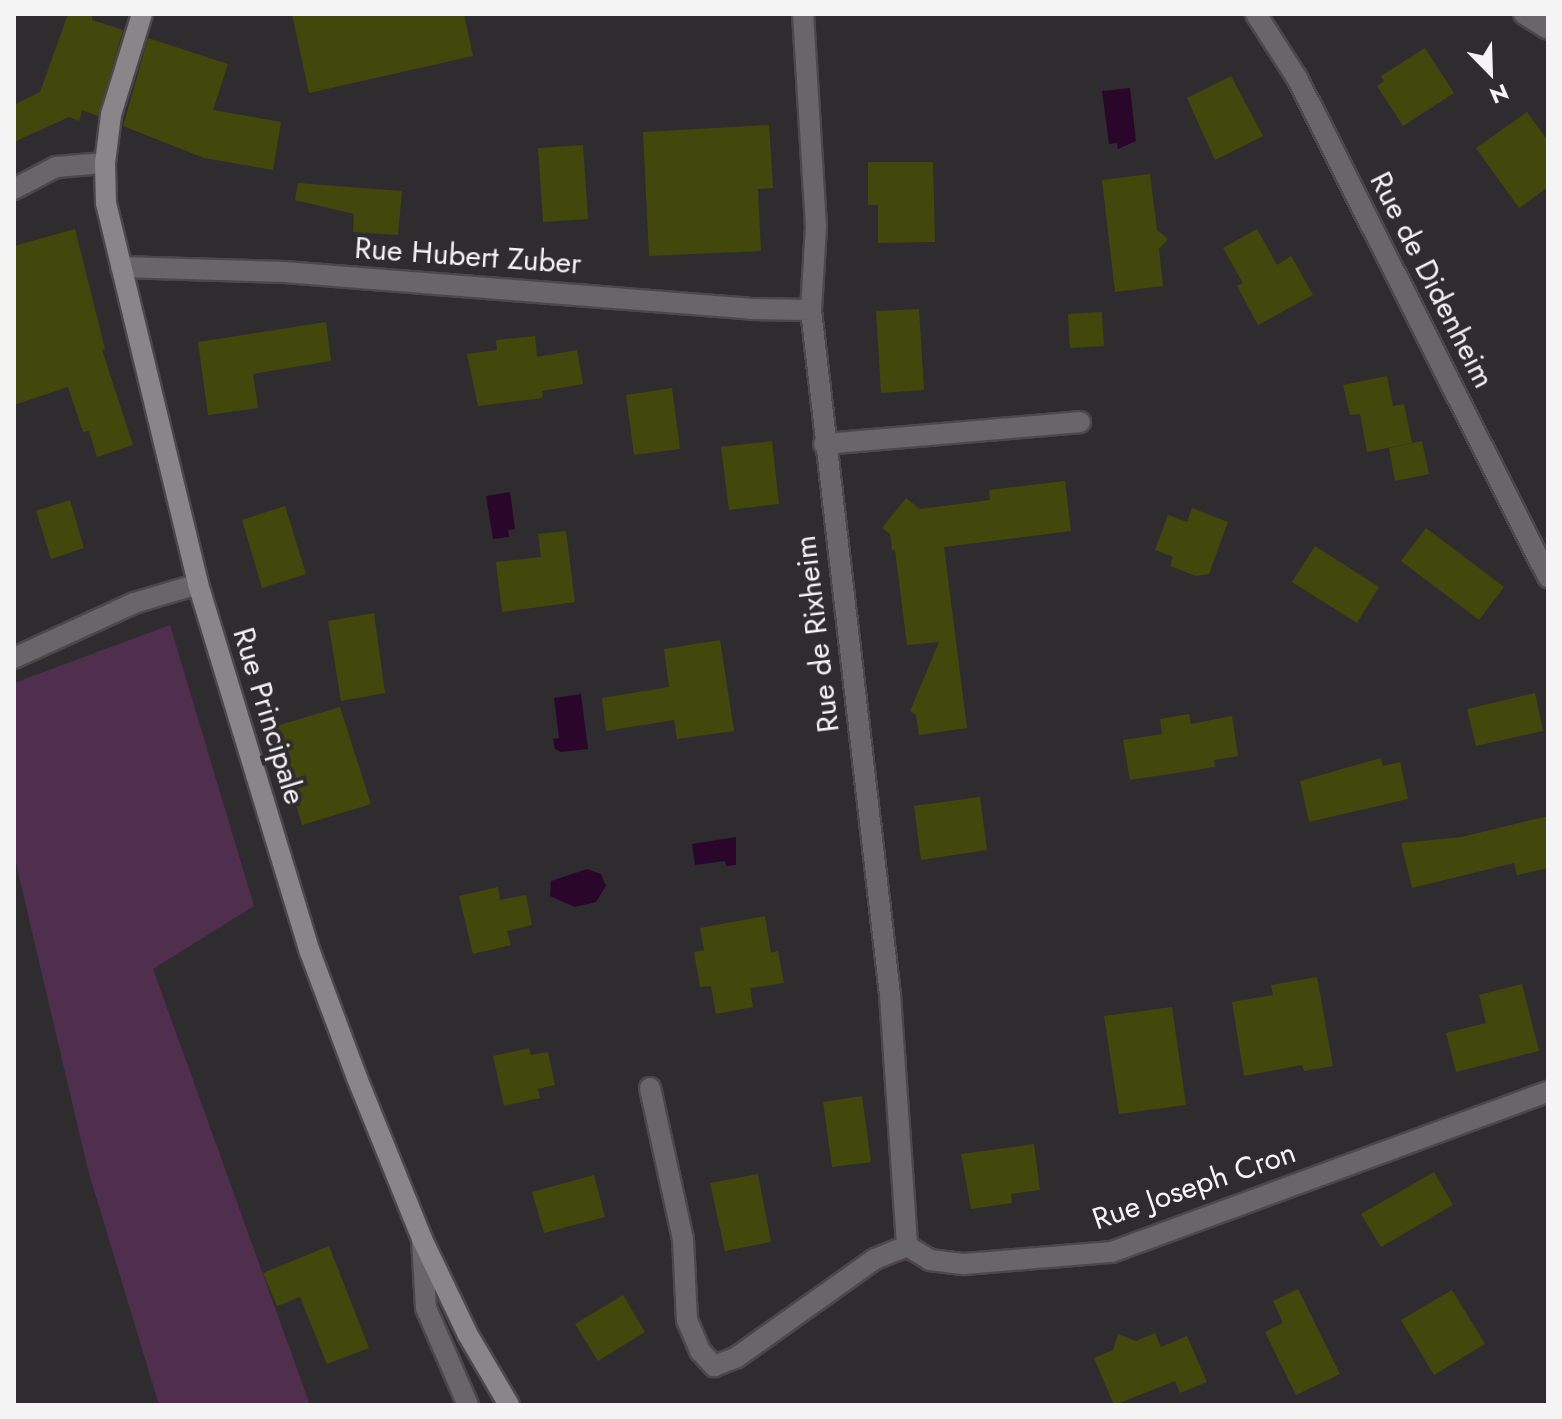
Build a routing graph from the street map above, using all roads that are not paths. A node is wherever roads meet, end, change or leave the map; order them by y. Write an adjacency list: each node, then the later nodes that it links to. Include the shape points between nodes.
1 (142, 14): 6 (main road, Rue Principale, via 111,115)
2 (803, 14): 9 (street, Rue de Rixheim, via 816,226)
3 (1256, 14): 12 (street, Rue de Didenheim, via 1297,78)
4 (1524, 14): 5 (street)
5 (1548, 29)
6 (105, 163): 7 (street, via 56,167); 8 (main road, Rue Principale, via 106,203)
7 (14, 189)
8 (121, 267): 9 (street, Rue Hubert Zuber, via 284,272); 13 (main road, Rue Principale)
9 (811, 310): 11 (street, Rue de Rixheim)
10 (1080, 422): 11 (street)
11 (824, 444): 18 (street, Rue de Rixheim, via 890,995)
12 (1548, 577)
13 (198, 584): 14 (street, via 134,603); 17 (main road, Rue Principale, via 310,952)
14 (14, 658)
15 (650, 1088): 18 (street, via 683,1239 687,1320 700,1351 714,1366 737,1357 875,1259)
16 (1548, 1092): 18 (street, Rue Joseph Cron, via 1112,1252 965,1264 930,1260)
17 (422, 1239): 19 (street, via 426,1308); 20 (main road, Rue Principale)
18 (907, 1246)
19 (468, 1405)
20 (509, 1405)

